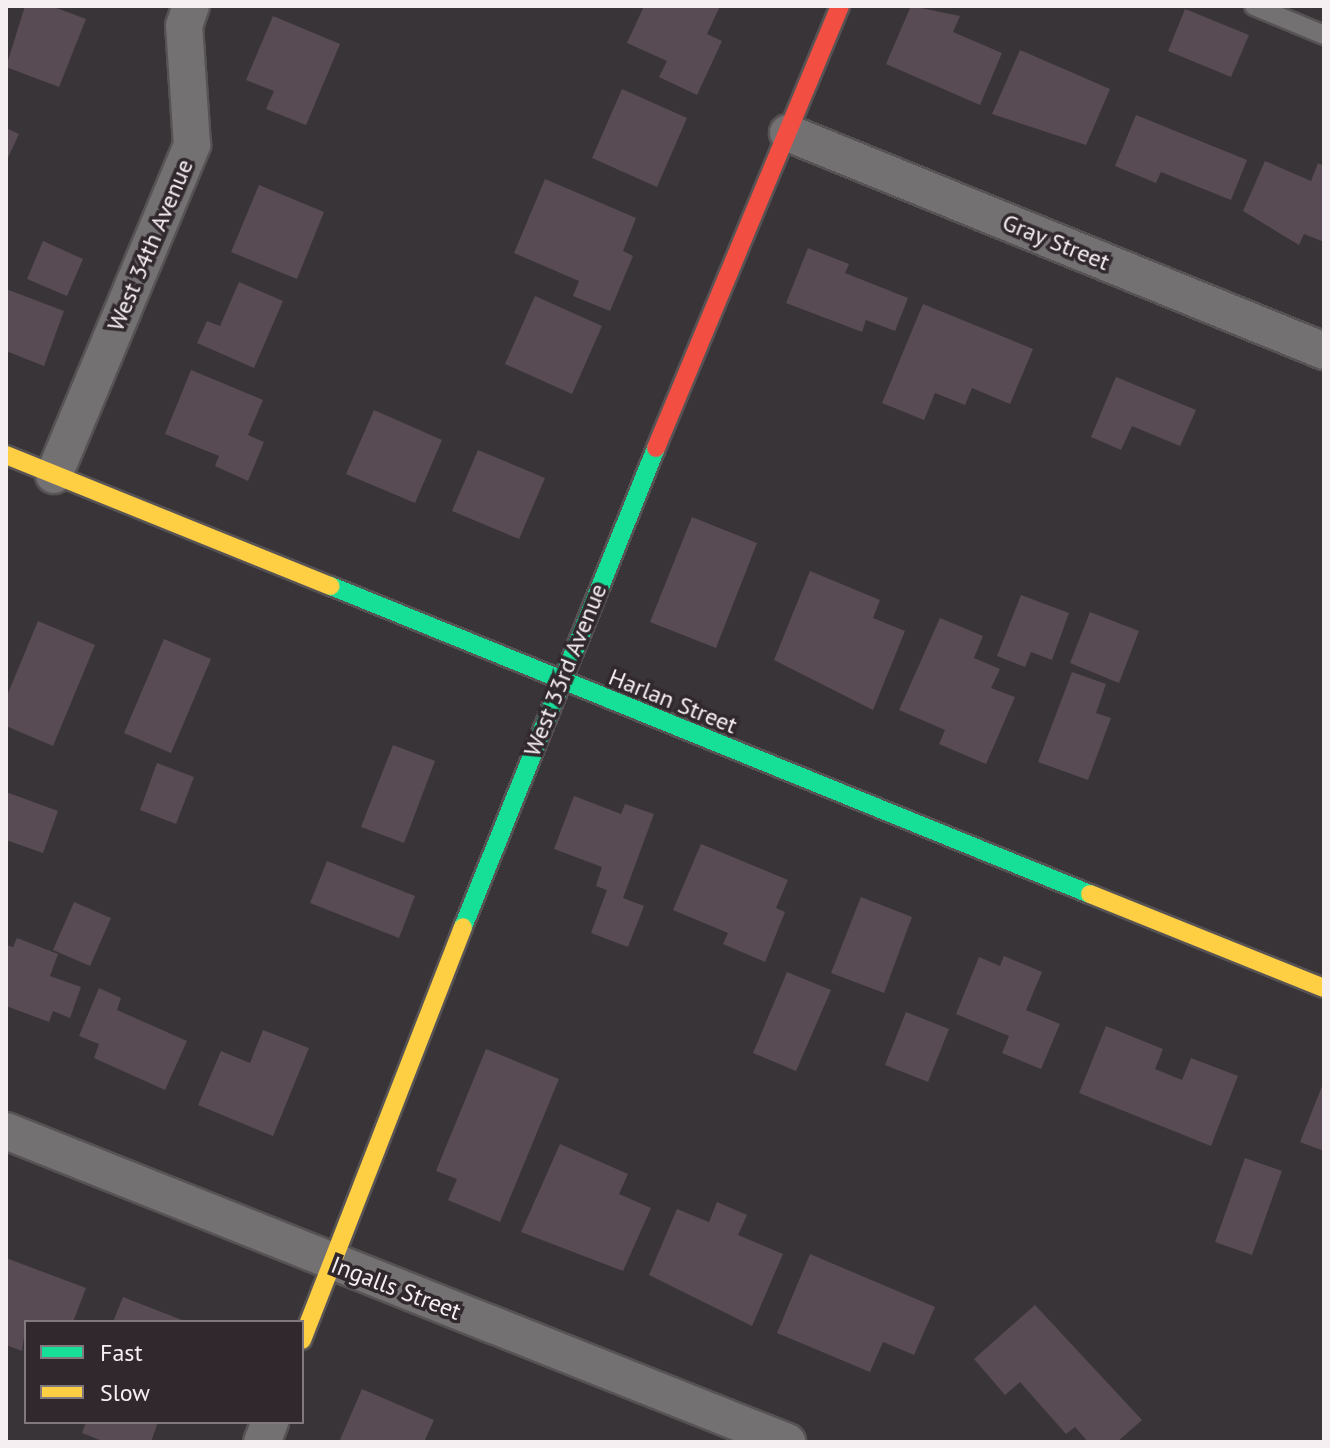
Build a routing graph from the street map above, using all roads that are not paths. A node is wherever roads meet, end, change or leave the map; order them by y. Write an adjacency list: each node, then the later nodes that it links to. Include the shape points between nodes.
1 (191, 6): 8 (street, West 34th Avenue, via 184,26 192,145)
2 (840, 6): 5 (street, West 33rd Avenue)
3 (1254, 6): 4 (lane)
4 (1324, 35)
5 (788, 133): 6 (street, Gray Street); 9 (street, West 33rd Avenue)
6 (1324, 351)
7 (6, 455): 8 (street, Harlan Street)
8 (54, 475): 9 (street, Harlan Street)
9 (559, 681): 10 (street, Harlan Street); 12 (street, West 33rd Avenue)
10 (1324, 988)
11 (6, 1131): 12 (street, Ingalls Street)
12 (332, 1263): 13 (street, West 33rd Avenue); 14 (street, Ingalls Street)
13 (304, 1335)
14 (787, 1442)

